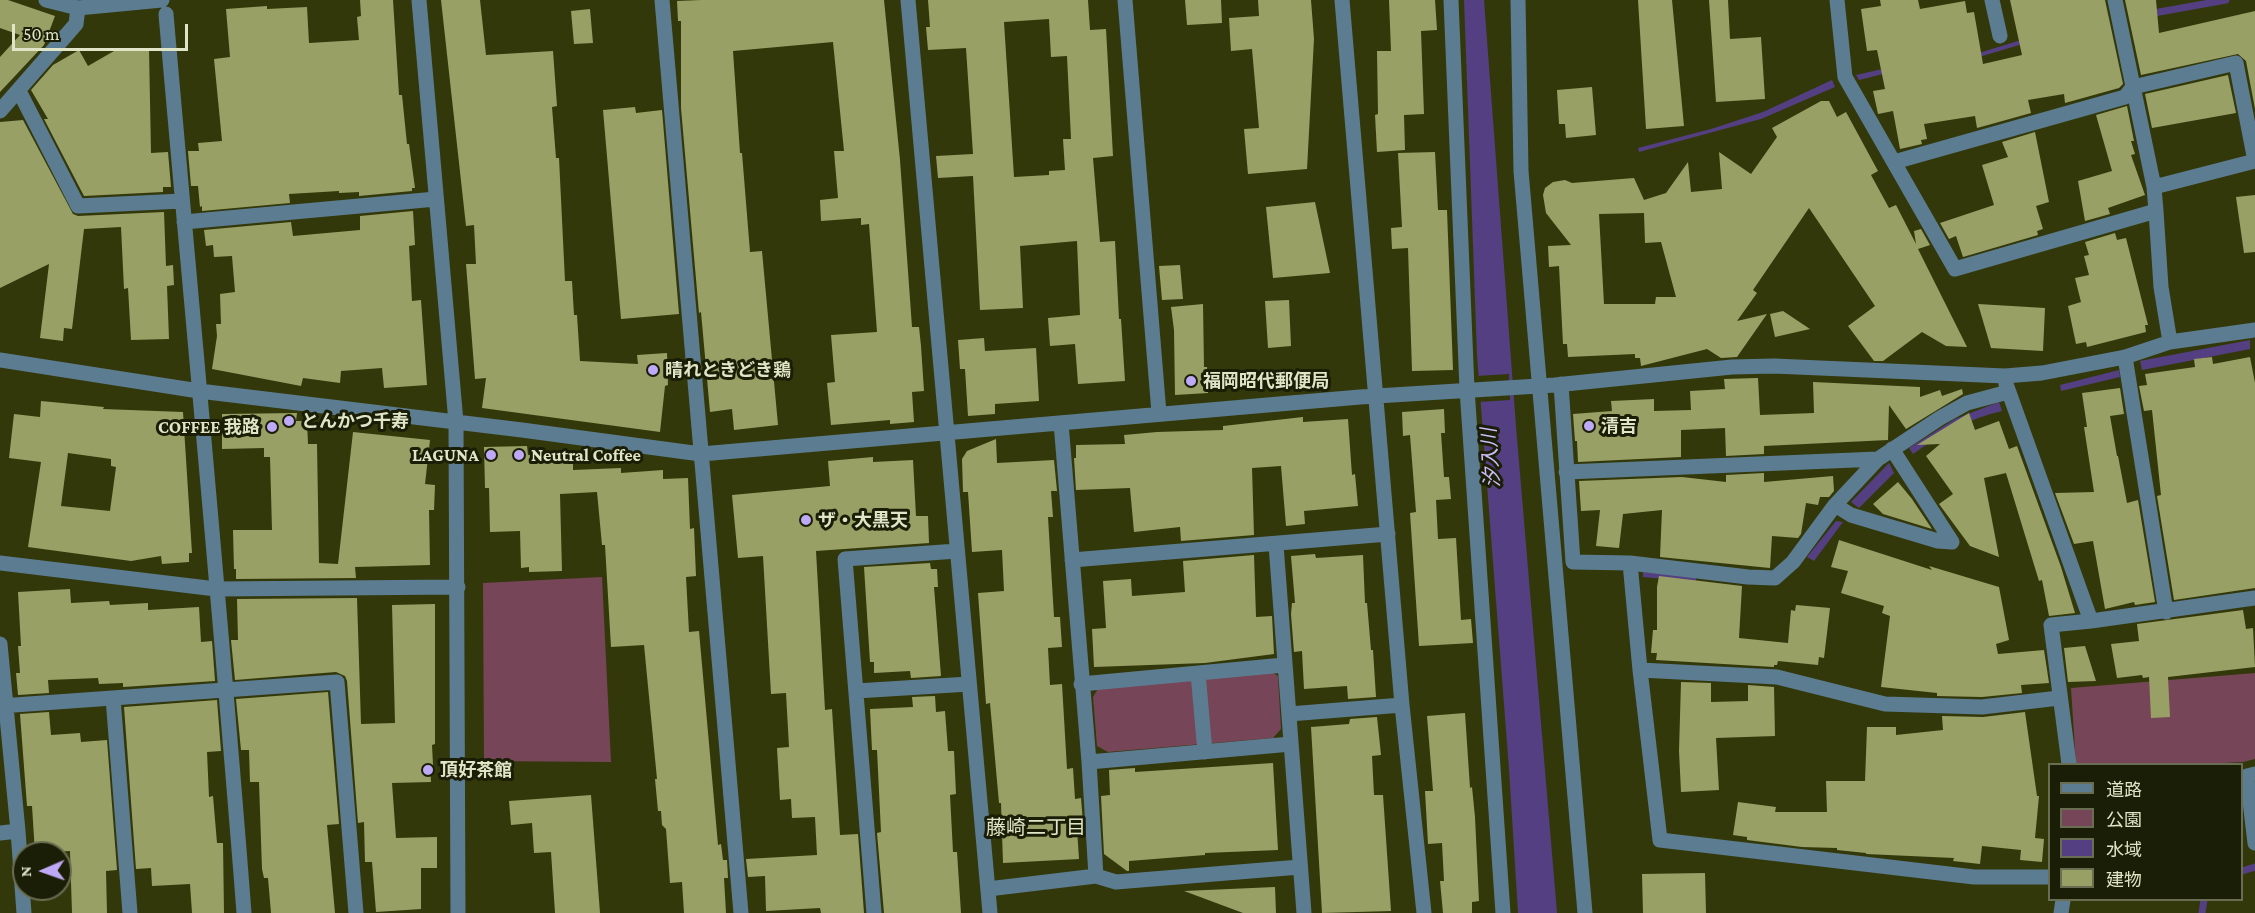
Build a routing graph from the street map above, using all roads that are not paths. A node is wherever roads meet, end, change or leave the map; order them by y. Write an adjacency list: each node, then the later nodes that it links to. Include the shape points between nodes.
1 (418, 0): 21 (street)
2 (662, 0): 41 (street)
3 (908, 0): 39 (street)
4 (1125, 0): 36 (street)
5 (1342, 0): 35 (street)
6 (1451, 0): 32 (street)
7 (1518, 0): 31 (street, via 1521,171)
8 (1837, 0): 19 (street, via 1845,77)
9 (1992, 0): 14 (street)
10 (2115, 0): 15 (street)
11 (53, 1): 13 (street)
12 (164, 7): 13 (street); 22 (street)
13 (78, 8): 16 (street, via 76,24)
14 (2000, 36)
15 (2133, 87): 18 (street, via 2236,63); 19 (street, via 2125,97); 20 (street)
16 (19, 91): 17 (street); 22 (street, via 78,206)
17 (0, 111)
18 (2255, 161): 20 (street)
19 (1894, 162): 23 (street, via 1955,269)
20 (2154, 188): 23 (street)
21 (436, 199): 24 (street); 37 (street)
22 (182, 201): 24 (street)
23 (2156, 211): 26 (street, via 2161,287)
24 (184, 222): 33 (street)
25 (2255, 330): 26 (street)
26 (2170, 342): 27 (street)
27 (2125, 357): 29 (street); 54 (street)
28 (0, 360): 33 (street)
29 (2005, 376): 30 (street, via 1774,366); 34 (street)
30 (1560, 384): 31 (street); 43 (street)
31 (1540, 386): 32 (street); 92 (street)
32 (1467, 389): 35 (street); 91 (street)
33 (199, 392): 37 (street); 52 (street)
34 (2008, 392): 40 (street, via 1967,403); 55 (street)
35 (1376, 396): 36 (street); 45 (street)
36 (1159, 414): 38 (street)
37 (456, 422): 41 (street); 51 (street)
38 (1061, 423): 39 (street); 48 (street)
39 (946, 432): 41 (street); 47 (street)
40 (1892, 449): 42 (street); 44 (street, via 1952,542 1851,515)
41 (701, 454): 86 (street)
42 (1878, 459): 43 (street); 44 (street)
43 (1566, 472): 50 (street, via 1573,562)
44 (1835, 505): 50 (street, via 1775,578)
45 (1388, 534): 46 (street); 66 (street)
46 (1276, 545): 48 (street); 57 (street)
47 (957, 551): 60 (street); 63 (street, via 845,559)
48 (1072, 560): 61 (street)
49 (0, 563): 52 (street)
50 (1630, 564): 58 (street)
51 (458, 587): 52 (street); 85 (street)
52 (216, 589): 62 (street)
53 (2255, 598): 54 (street)
54 (2166, 612): 55 (street)
55 (2091, 621): 65 (street, via 2051,625)
56 (0, 644): 67 (street)
57 (1284, 665): 59 (street); 68 (street)
58 (1640, 670): 65 (street, via 1777,677 1885,704 1982,706); 79 (street, via 1660,840 1974,877)
59 (1198, 673): 61 (street); 70 (street)
60 (969, 684): 63 (street); 80 (street)
61 (1082, 684): 71 (street)
62 (227, 688): 64 (street); 83 (street); 84 (street, via 337,682)
63 (856, 691): 87 (street)
64 (113, 698): 67 (street); 82 (street)
65 (2059, 698): 72 (street)
66 (1402, 705): 68 (street); 90 (street)
67 (3, 706): 74 (street)
68 (1289, 714): 69 (street)
69 (1291, 744): 70 (street); 77 (street)
70 (1205, 752): 71 (street)
71 (1089, 762): 78 (street)
72 (2068, 763)
73 (2255, 774): 76 (street, via 2247,776)
74 (18, 831): 75 (street); 81 (street)
75 (0, 833)
76 (2255, 843)
77 (1300, 867): 78 (street, via 1116,882); 89 (street)
78 (1096, 876): 80 (street)
79 (2048, 878)
80 (988, 889): 88 (street)
81 (24, 913)
82 (130, 913)
83 (244, 913)
84 (356, 913)
85 (458, 913)
86 (741, 913)
87 (874, 913)
88 (990, 913)
89 (1304, 913)
90 (1424, 913)
91 (1503, 913)
92 (1585, 913)

